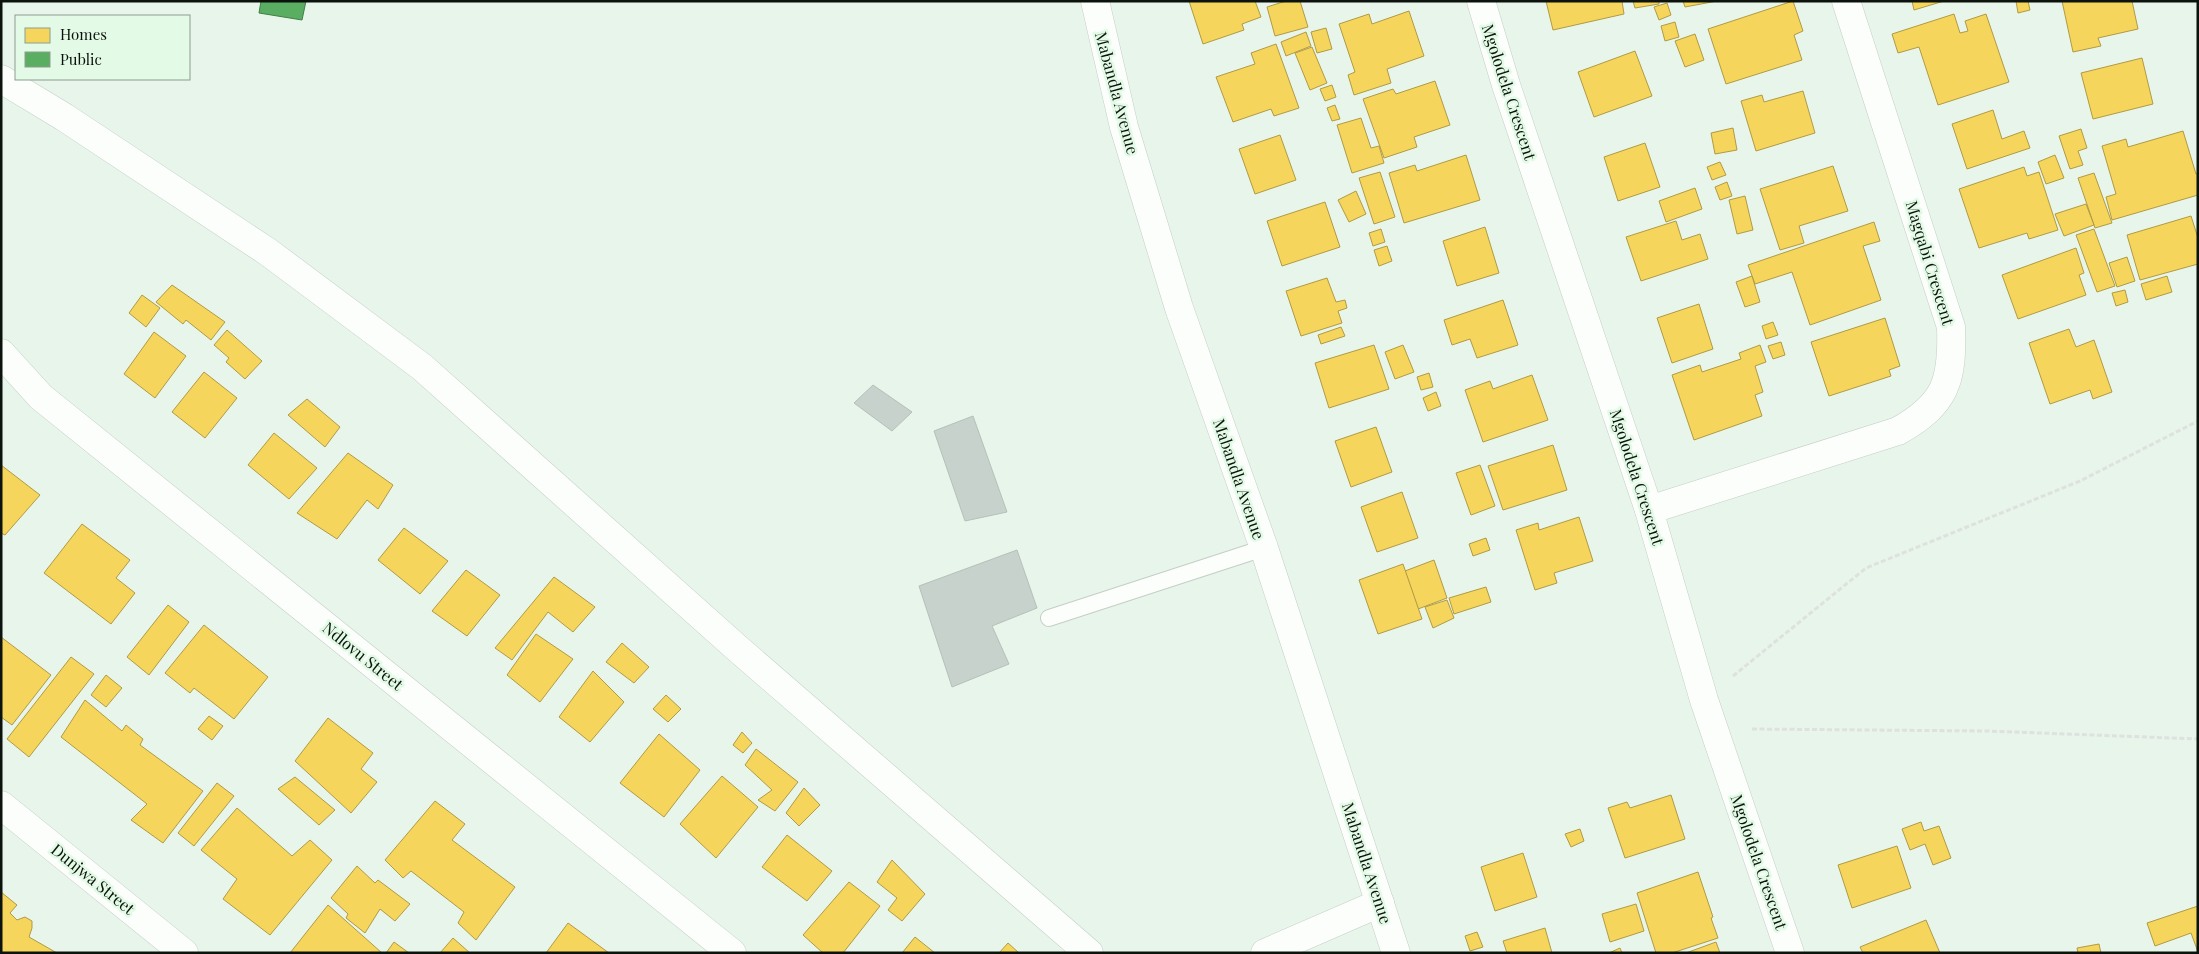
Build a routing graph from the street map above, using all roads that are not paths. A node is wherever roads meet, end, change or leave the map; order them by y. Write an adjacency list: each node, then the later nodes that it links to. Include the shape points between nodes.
1 (1094, 1): 7 (street, Mabandla Avenue, via 1124,127 1179,308)
2 (1481, 1): 6 (street, Mgolodela Crescent, via 1509,94)
3 (1846, 1): 6 (street, Magqabi Crescent, via 1951,327 1952,361 1947,382 1921,418 1898,431)
4 (1, 79): 13 (street, via 64,116 268,252 422,367 744,655)
5 (1, 353): 12 (street, Ndlovu Street, via 41,397)
6 (1649, 510): 16 (street, Mgolodela Crescent, via 1704,700)
7 (1264, 548): 8 (lane); 10 (street, Mabandla Avenue)
8 (1049, 618)
9 (1, 805): 11 (street, Dunjwa Street)
10 (1380, 903): 14 (street); 15 (street, Mabandla Avenue)
11 (184, 953)
12 (732, 953)
13 (1089, 953)
14 (1265, 953)
15 (1396, 953)
16 (1790, 953)

